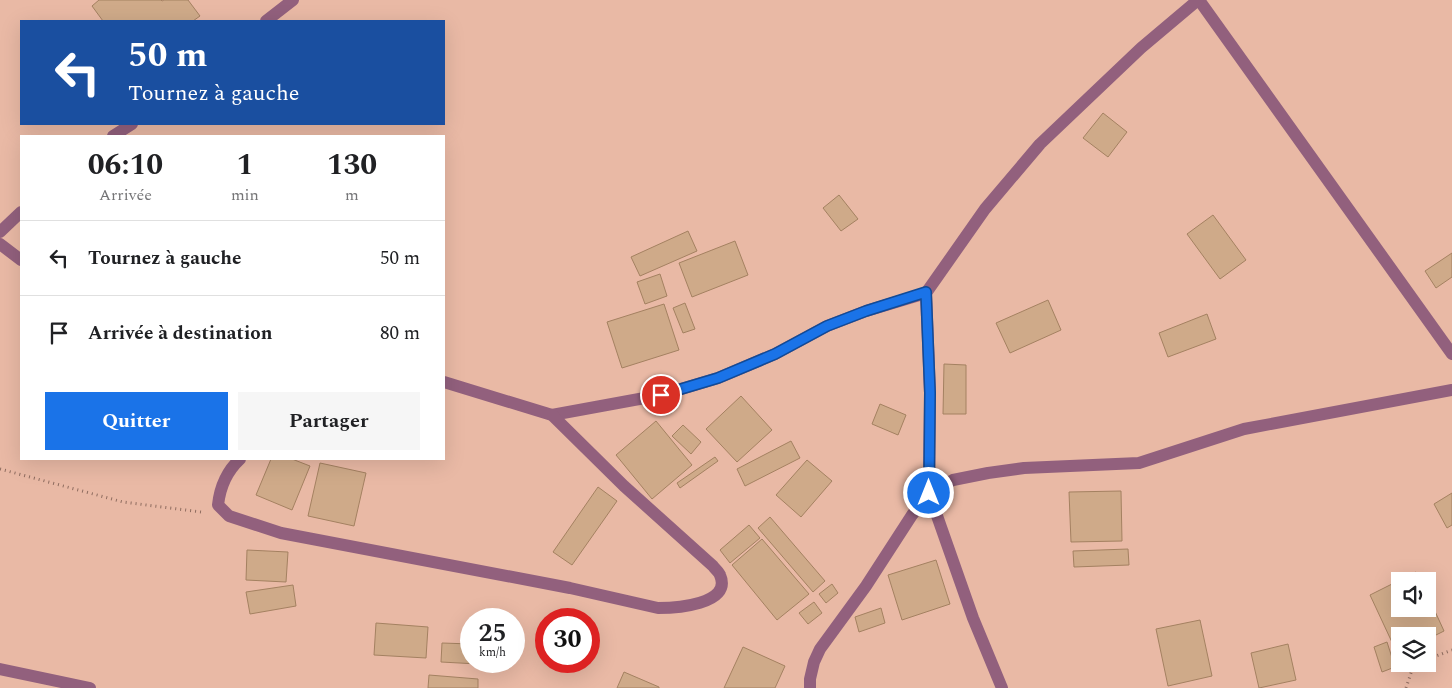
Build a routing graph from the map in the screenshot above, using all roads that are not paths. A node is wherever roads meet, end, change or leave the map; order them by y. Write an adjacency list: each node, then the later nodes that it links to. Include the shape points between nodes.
1 (293, 0): 3 (street)
2 (1199, 0): 10 (street, via 1141,48 1040,144 985,209); 11 (street)
3 (267, 20)
4 (130, 125): 5 (street)
5 (115, 135)
6 (20, 213): 7 (street)
7 (0, 232)
8 (0, 244): 9 (street)
9 (20, 259)
10 (926, 292): 14 (street, via 827,326 775,354 718,378 661,395); 16 (street)
11 (1452, 354)
12 (445, 382): 14 (street)
13 (1452, 390): 16 (street, via 1244,429 1139,463 988,472 954,480)
14 (552, 414): 15 (street, via 624,486 713,566 720,576 721,586 716,595 704,603 658,608 281,533 228,516 218,506 220,490 232,466)
15 (239, 460)
16 (929, 493): 19 (street, via 820,648); 20 (street, via 973,618)
17 (0, 669): 18 (street)
18 (90, 688)
19 (810, 688)
20 (1002, 688)

